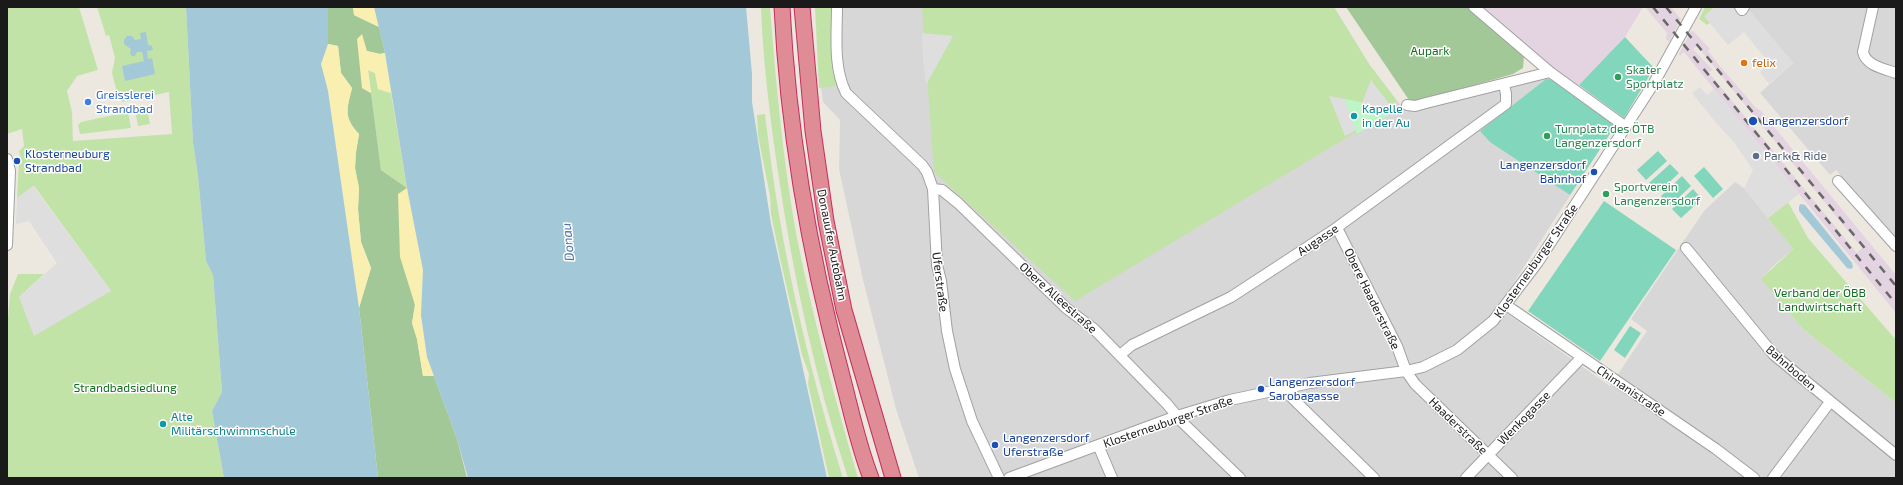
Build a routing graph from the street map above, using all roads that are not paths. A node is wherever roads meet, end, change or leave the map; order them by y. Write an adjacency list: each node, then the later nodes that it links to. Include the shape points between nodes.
1 (782, 7): 29 (highway, Donauufer Autobahn, via 793,131 807,221 825,311)
2 (802, 7): 30 (highway, Donauufer Autobahn, via 813,131 826,221 844,310)
3 (837, 7): 14 (street, Uferstraße, via 839,75 846,93 922,165)
4 (1474, 7): 7 (street)
5 (1696, 7): 11 (street, Klosterneuburger Straße, via 1654,83)
6 (1873, 7): 8 (street, via 1864,57 1867,62)
7 (1550, 72): 9 (street); 11 (street)
8 (1896, 73)
9 (1504, 84): 10 (street, via 1415,106); 15 (street, Augasse, via 1506,104)
10 (1407, 105)
11 (1626, 127): 19 (street, Klosterneuburger Straße, via 1538,262)
12 (7, 159): 16 (street, via 10,171)
13 (1838, 181): 17 (street)
14 (933, 189): 20 (street, Obere Alleestraße, via 942,190 958,203 1066,308 1094,329); 31 (street, Uferstraße, via 937,266 955,369 972,421)
15 (1337, 228): 20 (street, Augasse, via 1231,297 1132,344); 22 (street, Obere Haaderstraße, via 1397,346)
16 (7, 244)
17 (1896, 246)
18 (1686, 248): 24 (street, Bahnboden, via 1766,347)
19 (1506, 305): 21 (street, Chimanistraße); 22 (street, Klosterneuburger Straße, via 1492,321 1457,350 1423,367)
20 (1120, 355): 25 (street, Obere Alleestraße)
21 (1581, 358): 27 (street, Wenkogasse); 38 (street, Chimanistraße, via 1716,449)
22 (1406, 372): 23 (street, Klosterneuburger Straße, via 1310,383); 27 (street, Haaderstraße, via 1415,384)
23 (1283, 389): 25 (street, Klosterneuburger Straße, via 1230,400); 35 (street)
24 (1830, 402): 28 (street, Bahnboden); 39 (street)
25 (1178, 416): 26 (street, Klosterneuburger Straße); 34 (street, Obere Alleestraße)
26 (1098, 445): 32 (street, Klosterneuburger Straße); 33 (street)
27 (1488, 455): 36 (street, Wenkogasse); 37 (street, Haaderstraße)
28 (1896, 455)
29 (871, 478)
30 (893, 478)
31 (997, 478)
32 (1009, 478)
33 (1112, 478)
34 (1240, 478)
35 (1374, 478)
36 (1466, 478)
37 (1512, 478)
38 (1754, 478)
39 (1773, 478)

